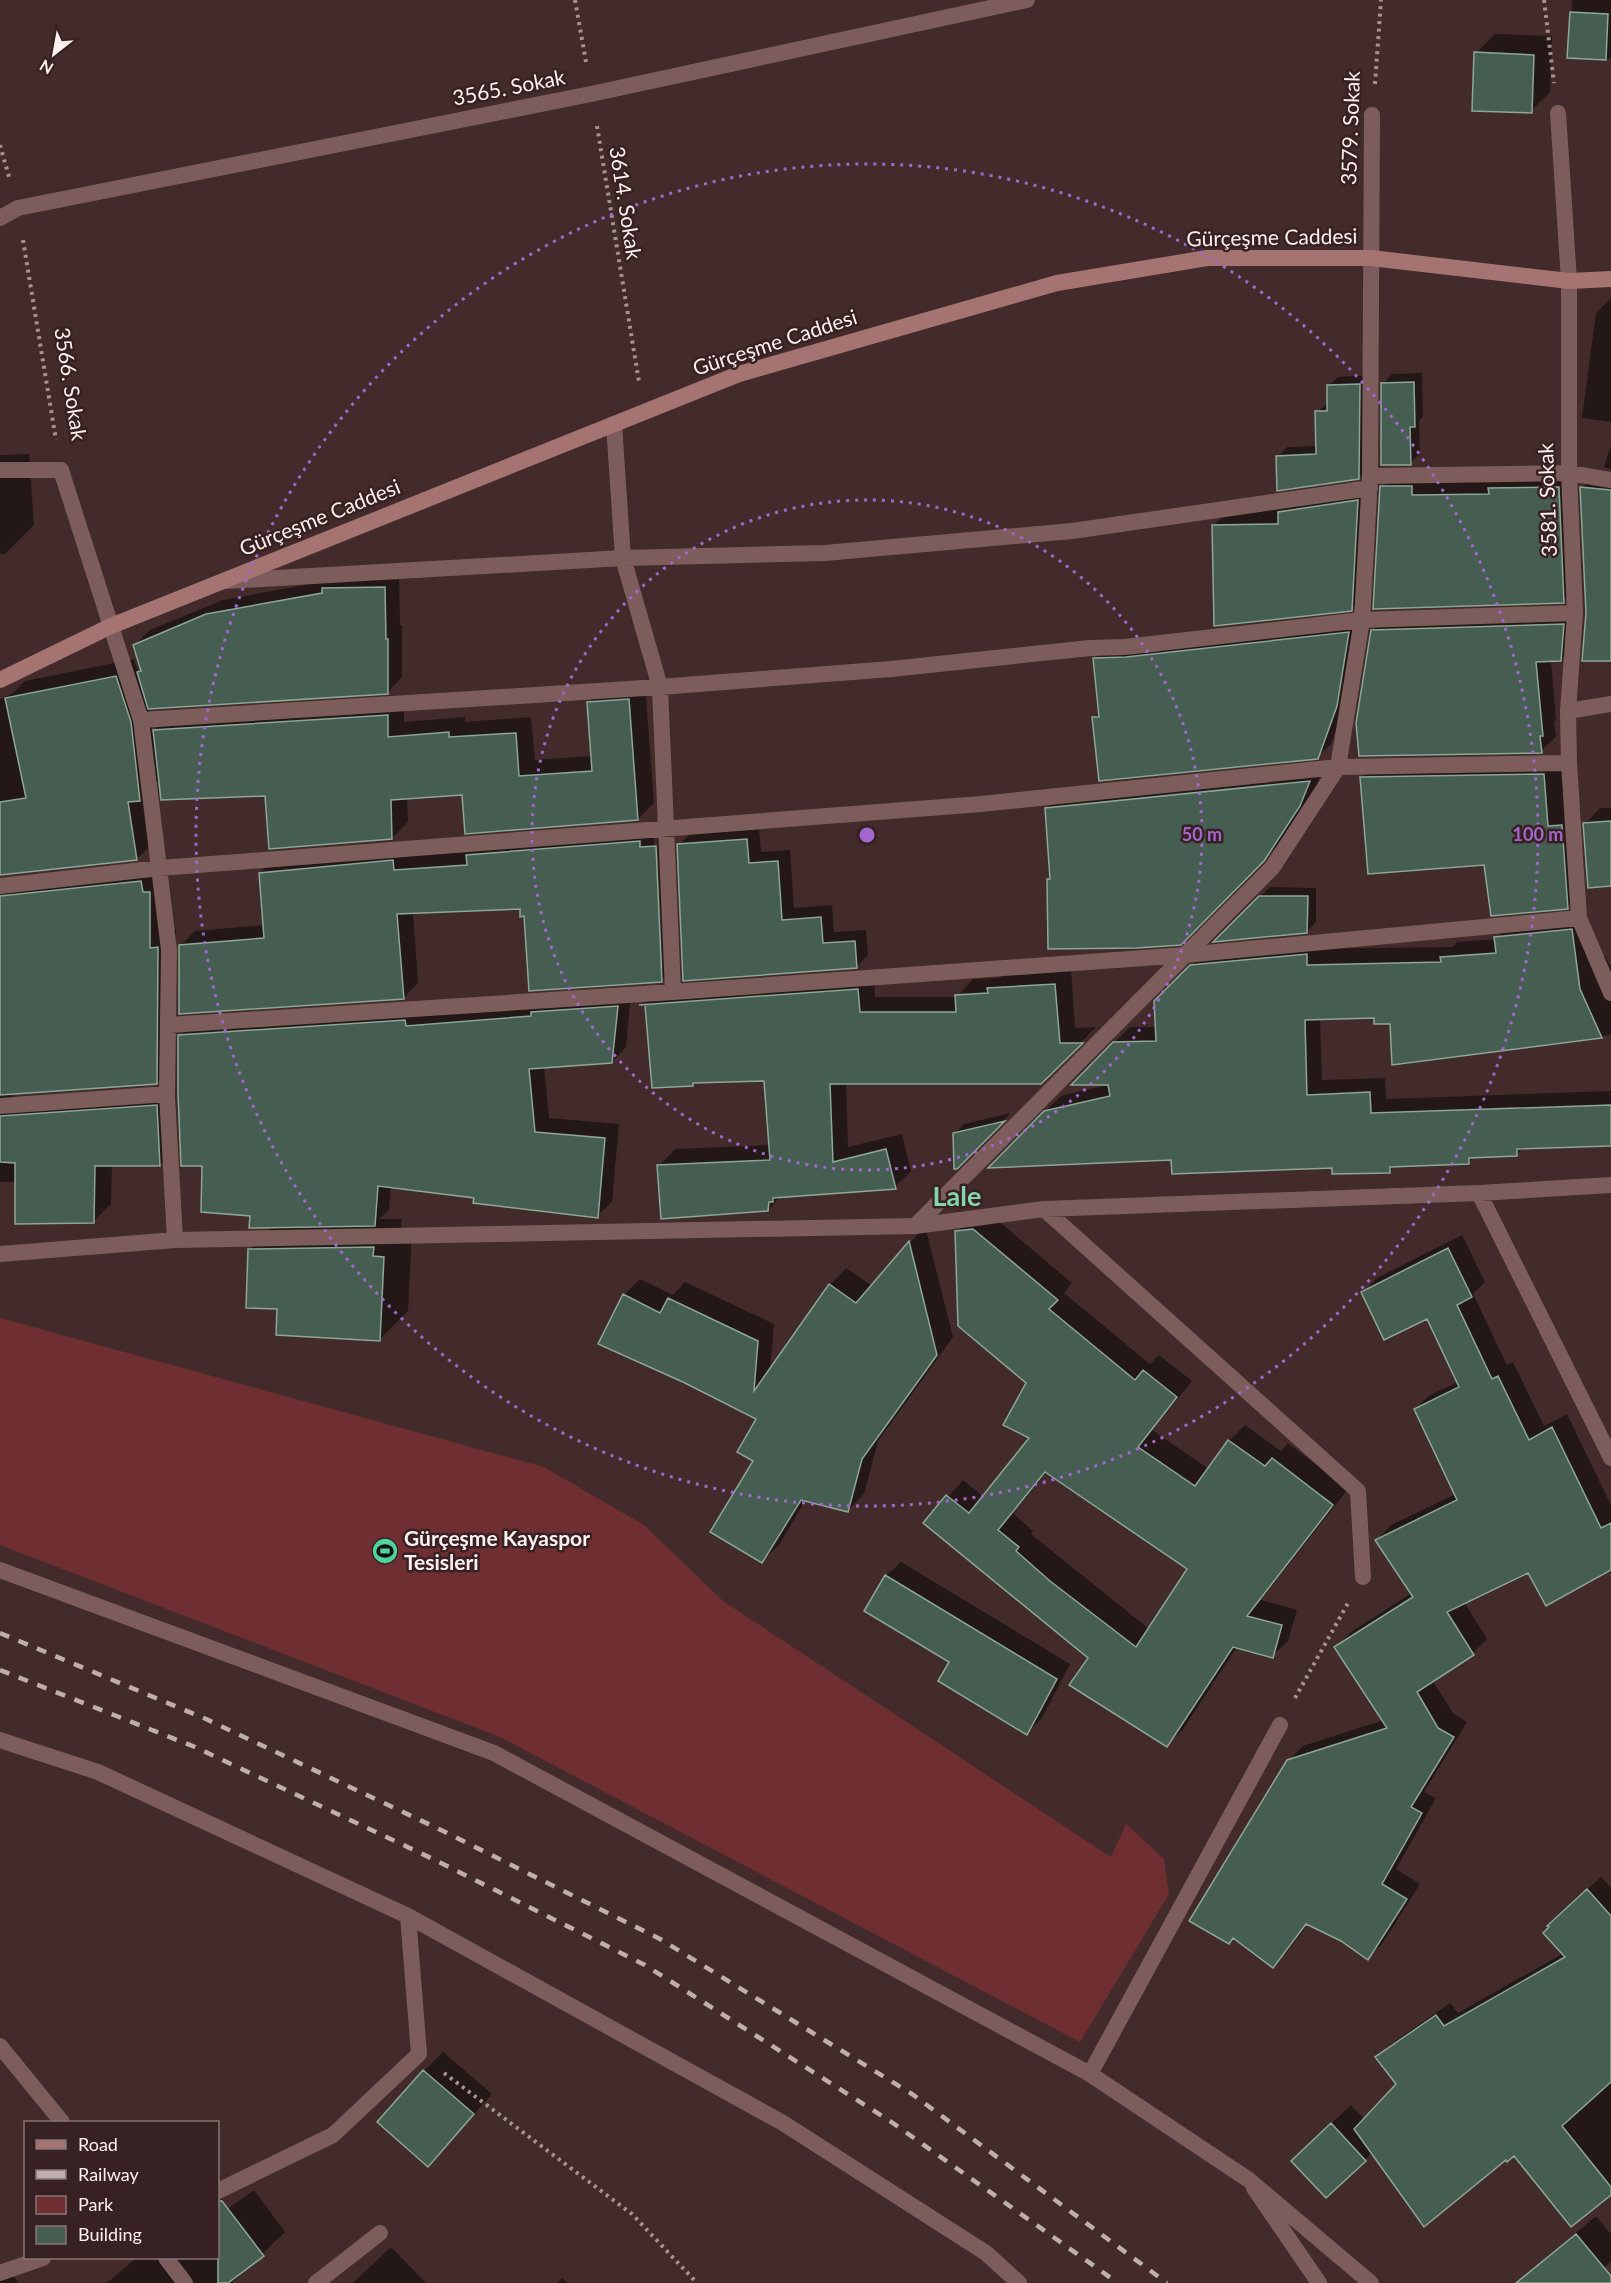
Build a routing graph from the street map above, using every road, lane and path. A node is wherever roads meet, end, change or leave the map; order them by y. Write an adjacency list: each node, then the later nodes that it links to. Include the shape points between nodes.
1 (575, 0): 5 (path, 3614. Sokak)
2 (1027, 0): 5 (street, 3565. Sokak)
3 (1381, 0): 7 (path, 3579. Sokak)
4 (1544, 0): 6 (path)
5 (591, 94): 9 (street, 3565. Sokak); 14 (path, 3614. Sokak)
6 (1558, 113): 13 (street, 3581. Sokak)
7 (1372, 115): 11 (street, 3579. Sokak)
8 (0, 145): 9 (path, 3566. Sokak)
9 (18, 208): 10 (street, 3565. Sokak); 17 (path, 3566. Sokak)
10 (0, 218)
11 (1371, 258): 13 (main road, Gürçeşme Caddesi); 14 (main road, Gürçeşme Caddesi, via 1207,258 1056,283 739,374); 20 (street, 3579. Sokak)
12 (1611, 279): 13 (main road, Gürçeşme Caddesi)
13 (1569, 281): 18 (street, 3581. Sokak)
14 (644, 412): 15 (main road, Gürçeşme Caddesi)
15 (614, 424): 21 (street); 22 (main road, Gürçeşme Caddesi)
16 (0, 470): 17 (street)
17 (61, 470): 25 (street, 3566. Sokak)
18 (1569, 473): 19 (street); 20 (street); 23 (street, 3581. Sokak)
19 (1611, 480)
20 (1370, 482): 21 (street, via 1072,531 825,553); 24 (street, 3579. Sokak)
21 (623, 558): 22 (street); 27 (street)
22 (222, 582): 25 (main road, Gürçeşme Caddesi)
23 (1575, 613): 24 (street); 29 (street, 3581. Sokak)
24 (1362, 620): 27 (street, via 891,669); 32 (street, 3579. Sokak)
25 (111, 626): 26 (main road, Gürçeşme Caddesi); 30 (street, 3566. Sokak)
26 (0, 680)
27 (660, 687): 30 (street); 33 (street)
28 (1611, 704): 29 (street)
29 (1568, 711): 31 (street, 3581. Sokak)
30 (141, 720): 34 (street, 3566. Sokak)
31 (1569, 763): 32 (street); 36 (street, 3581. Sokak)
32 (1338, 767): 33 (street, via 981,804); 37 (street, via 1272,868)
33 (665, 827): 34 (street); 38 (street)
34 (160, 868): 35 (street); 40 (street, 3566. Sokak, via 169,950)
35 (0, 886)
36 (1579, 918): 37 (street); 39 (street, 3581. Sokak)
37 (1185, 955): 38 (street); 46 (street)
38 (673, 992): 40 (street)
39 (1611, 993)
40 (169, 1025): 41 (street, 3566. Sokak)
41 (167, 1094): 42 (street); 47 (street, 3566. Sokak)
42 (0, 1106)
43 (1611, 1185): 44 (street)
44 (1479, 1193): 45 (street); 49 (street)
45 (1044, 1209): 46 (street); 51 (street, via 1358,1491)
46 (915, 1226): 47 (street)
47 (175, 1240): 48 (street)
48 (0, 1254)
49 (1611, 1458)
50 (0, 1570): 57 (street, via 494,1753)
51 (1363, 1577): 52 (path)
52 (1280, 1725): 57 (street)
53 (0, 1740): 54 (street, via 98,1772)
54 (408, 1916): 56 (street); 68 (street, via 783,2123 986,2253)
55 (0, 2046): 58 (street)
56 (419, 2054): 60 (street, via 333,2135); 67 (path, via 632,2214)
57 (1090, 2074): 59 (street)
58 (61, 2121)
59 (1249, 2180): 69 (street); 70 (street)
60 (219, 2191)
61 (380, 2233): 66 (street)
62 (40, 2259): 64 (street)
63 (167, 2259): 65 (street)
64 (0, 2273)
65 (185, 2283)
66 (316, 2283)
67 (697, 2283)
68 (1019, 2283)
69 (1319, 2283)
70 (1371, 2283)

